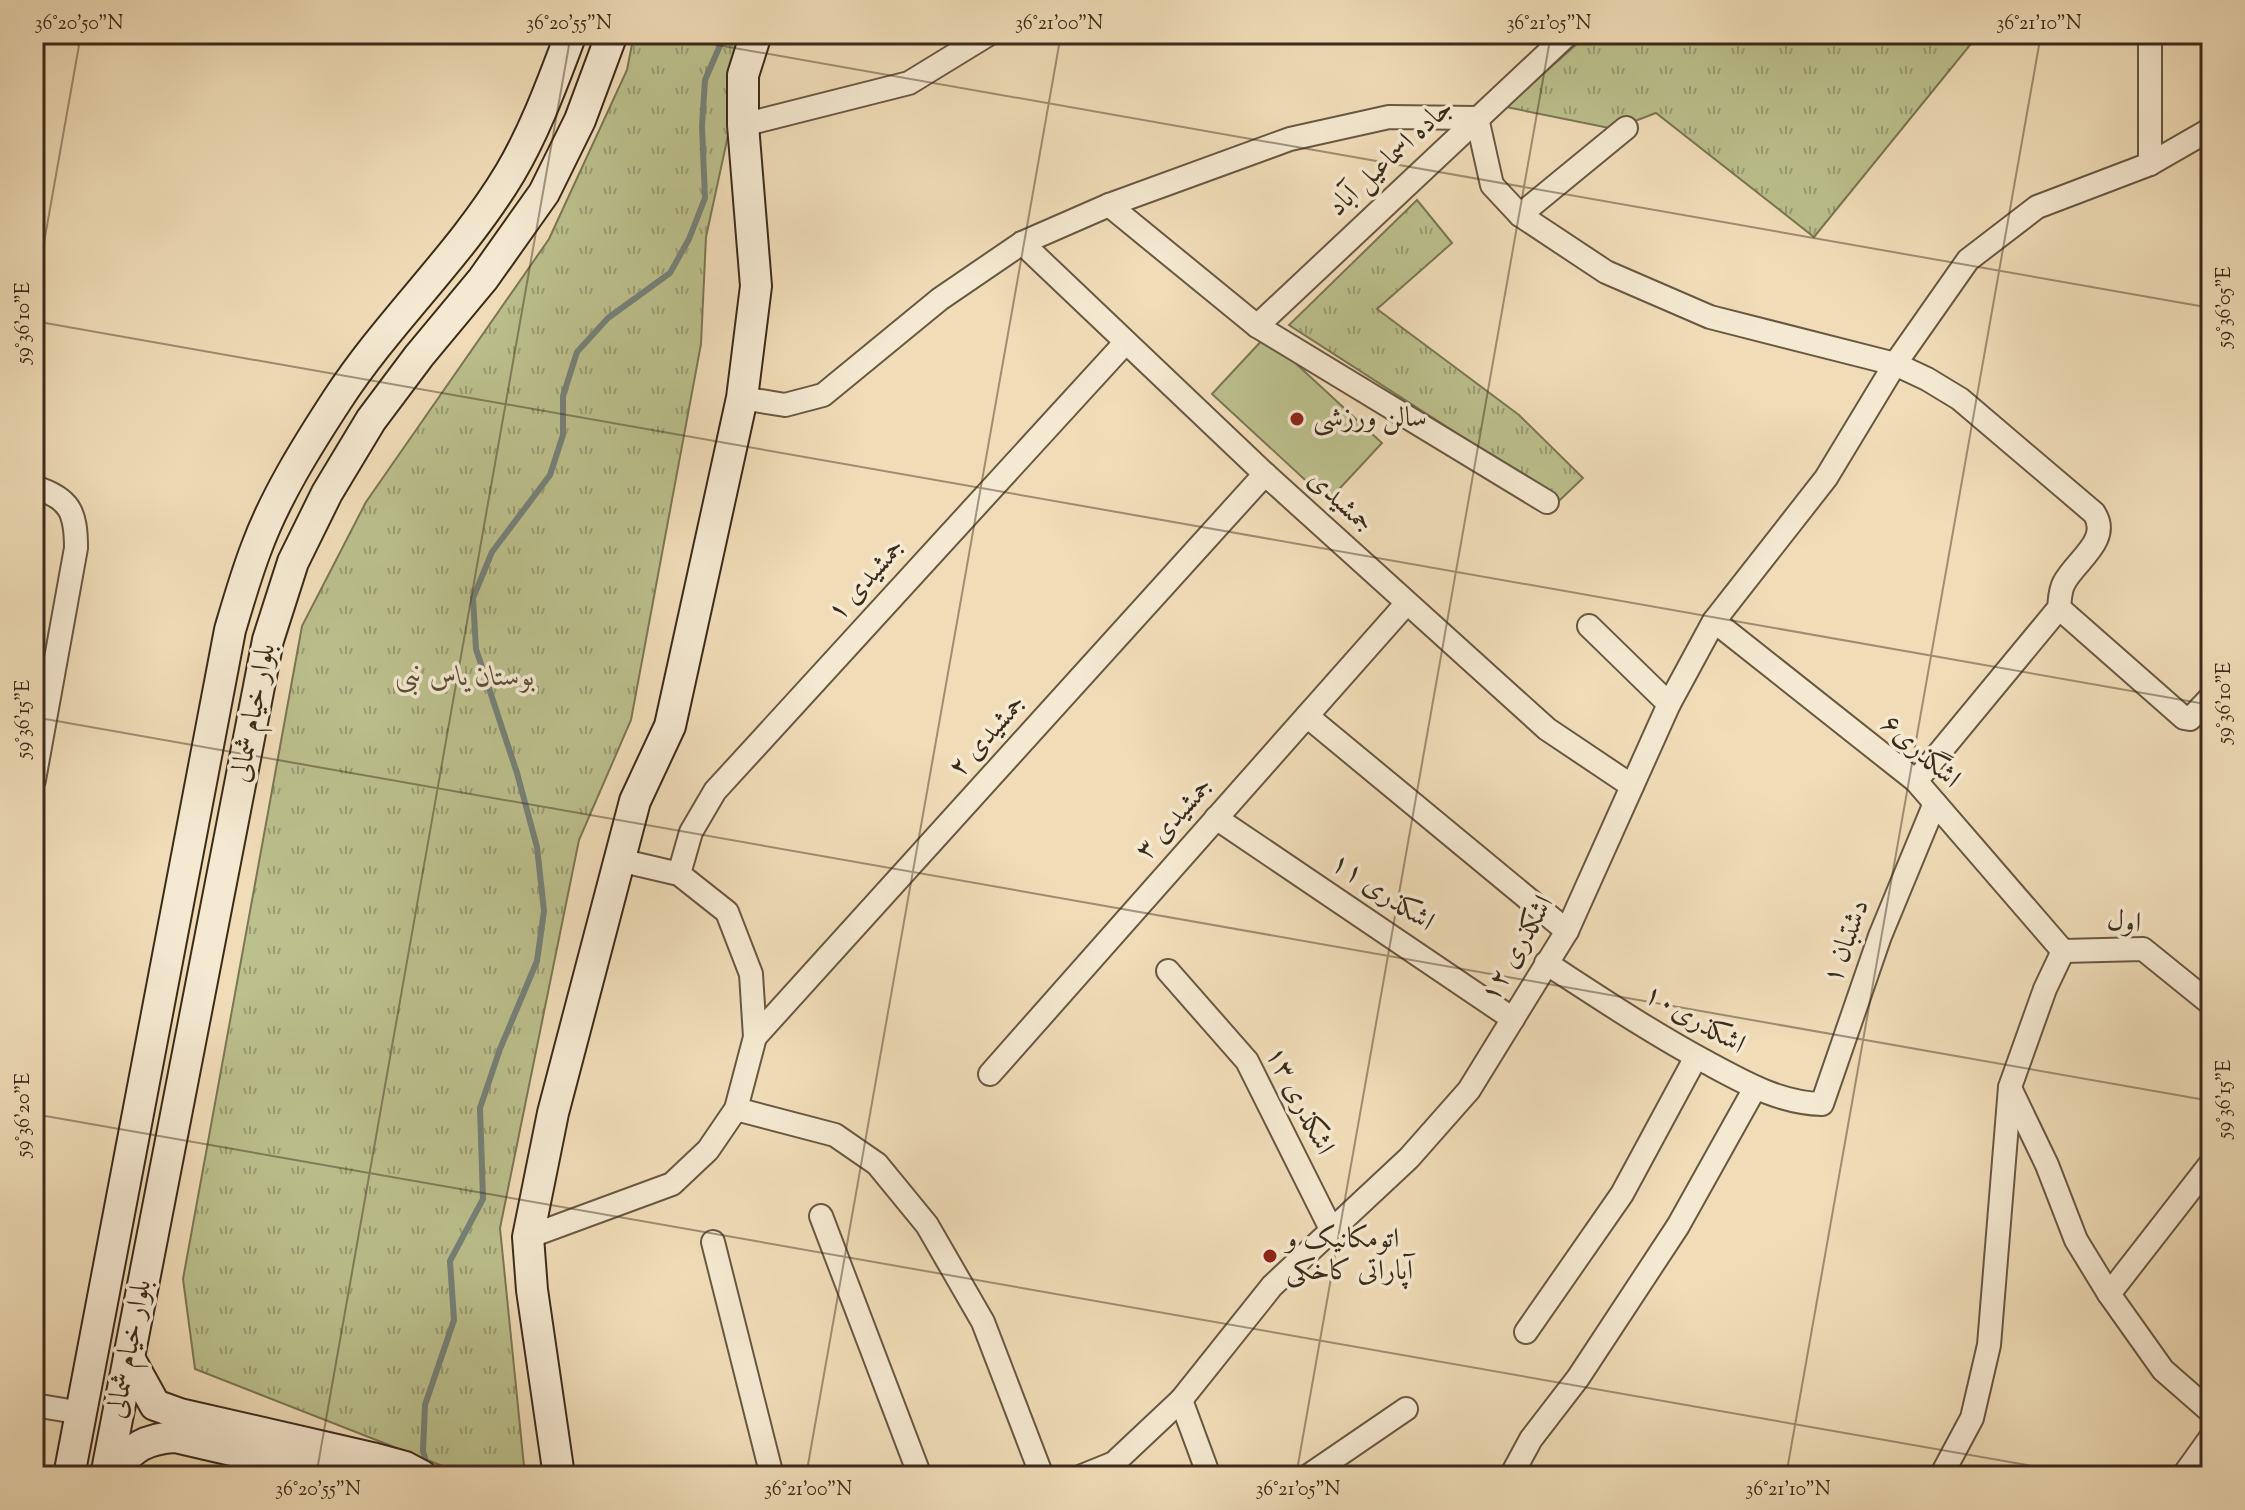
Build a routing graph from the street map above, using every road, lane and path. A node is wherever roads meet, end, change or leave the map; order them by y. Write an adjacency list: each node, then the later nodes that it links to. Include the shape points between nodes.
1 (571, 34): 36 (street, بلوار خیام شمالی, via 510,173 338,399 256,547 230,630)
2 (612, 34): 37 (street, بلوار خیام شمالی, via 580,120 544,193 371,420 293,562 268,640)
3 (756, 34): 8 (street, via 743,75)
4 (989, 34): 8 (street, via 909,83)
5 (1568, 34): 7 (street, جاده اسماعیل آباد)
6 (2146, 34): 11 (street)
7 (1477, 118): 12 (street, via 1389,117 1290,139); 13 (street, via 1492,185); 15 (street, جاده اسماعیل آباد)
8 (743, 125): 18 (street, via 756,286)
9 (1626, 128): 13 (street)
10 (2211, 129): 11 (street, اشکذری ۱۲)
11 (2150, 164): 17 (street, اشکذری ۱۲, via 2037,207 1968,260)
12 (1109, 205): 14 (street); 15 (street)
13 (1520, 215): 17 (street, via 1606,272 1710,317)
14 (1022, 243): 16 (street, جمشیدی); 18 (street, via 940,299 823,395 785,405)
15 (1257, 326): 21 (street)
16 (1125, 343): 19 (street, جمشیدی); 35 (street, جمشیدی ۱, via 715,791 691,832)
17 (1895, 364): 23 (street, via 1960,399 2100,521 2099,536 2063,584); 24 (street, اشکذری ۱۲, via 1826,478)
18 (742, 398): 34 (street, via 670,726 635,801)
19 (1265, 474): 22 (street, جمشیدی); 44 (street, جمشیدی ۲)
20 (34, 487): 29 (street, via 68,505 76,524)
21 (1547, 502)
22 (1406, 604): 28 (street, جمشیدی ۳); 31 (street, جمشیدی, via 1547,729)
23 (2059, 608): 26 (street, via 2184,718 2196,716); 30 (street)
24 (1714, 621): 27 (street, اشکذری ۱۲); 30 (street, اشگذری۶)
25 (1589, 626): 27 (street)
26 (2211, 697)
27 (1669, 704): 31 (street, اشکذری ۱۲)
28 (1307, 716): 33 (street, جمشیدی ۳); 38 (street)
29 (34, 780)
30 (1916, 781): 32 (street, اشگذری۶)
31 (1632, 786): 38 (street, اشکذری ۱۲)
32 (1935, 803): 39 (street, اشگذری۶); 49 (street, دشتبان ۱, via 1880,936)
33 (1216, 818): 43 (street, اشکذری ۱۱); 46 (street, جمشیدی ۳)
34 (619, 860): 35 (street); 54 (street, via 553,1113)
35 (679, 874): 44 (street, via 727,912 751,974)
36 (177, 912): 37 (street); 63 (street, بلوار خیام شمالی)
37 (213, 920): 58 (street, بلوار خیام شمالی)
38 (1567, 931): 40 (street, اشکذری ۱۲)
39 (2063, 951): 42 (street, اول, via 2143,949); 47 (street)
40 (1546, 963): 43 (street, اشکذری ۱۲); 45 (street, اشکذری۱۰)
41 (1168, 971): 53 (street, اشکذری ۱۳, via 1247,1061)
42 (2211, 1004)
43 (1513, 1019): 53 (street, اشکذری ۱۲, via 1469,1090 1409,1158)
44 (755, 1037): 50 (street)
45 (1696, 1057): 48 (street, اشکذری۱۰); 57 (street, via 1622,1194)
46 (990, 1074)
47 (2010, 1087): 56 (street, via 2076,1240); 77 (street, via 1989,1345 1972,1418)
48 (1755, 1088): 49 (street, اشکذری۱۰, via 1800,1103); 76 (street, via 1678,1226)
49 (1822, 1104)
50 (736, 1109): 54 (street, via 708,1150 672,1184); 72 (street, via 835,1135 877,1164 927,1225 983,1322)
51 (2211, 1163): 56 (street)
52 (821, 1216): 71 (street)
53 (1332, 1231): 59 (street, اشکذری ۱۲, via 1272,1286)
54 (528, 1237): 69 (street)
55 (713, 1242): 70 (street)
56 (2109, 1294): 62 (street, via 2163,1370)
57 (1526, 1332)
58 (129, 1358): 65 (street, via 155,1405); 67 (street, بلوار خیام شمالی)
59 (1181, 1400): 73 (street, اشکذری ۱۲, via 1114,1463); 74 (street)
60 (34, 1405): 63 (street)
61 (1406, 1409): 75 (street)
62 (2211, 1412)
63 (82, 1413): 66 (street, بلوار خیام شمالی)
64 (2211, 1437): 78 (street)
65 (341, 1467): 67 (street, via 175,1437 151,1439); 68 (street, via 405,1467)
66 (69, 1476)
67 (106, 1476)
68 (422, 1476)
69 (559, 1476)
70 (772, 1476)
71 (920, 1476)
72 (1042, 1476)
73 (1082, 1476)
74 (1209, 1476)
75 (1308, 1476)
76 (1511, 1476)
77 (1941, 1476)
78 (2183, 1476)

